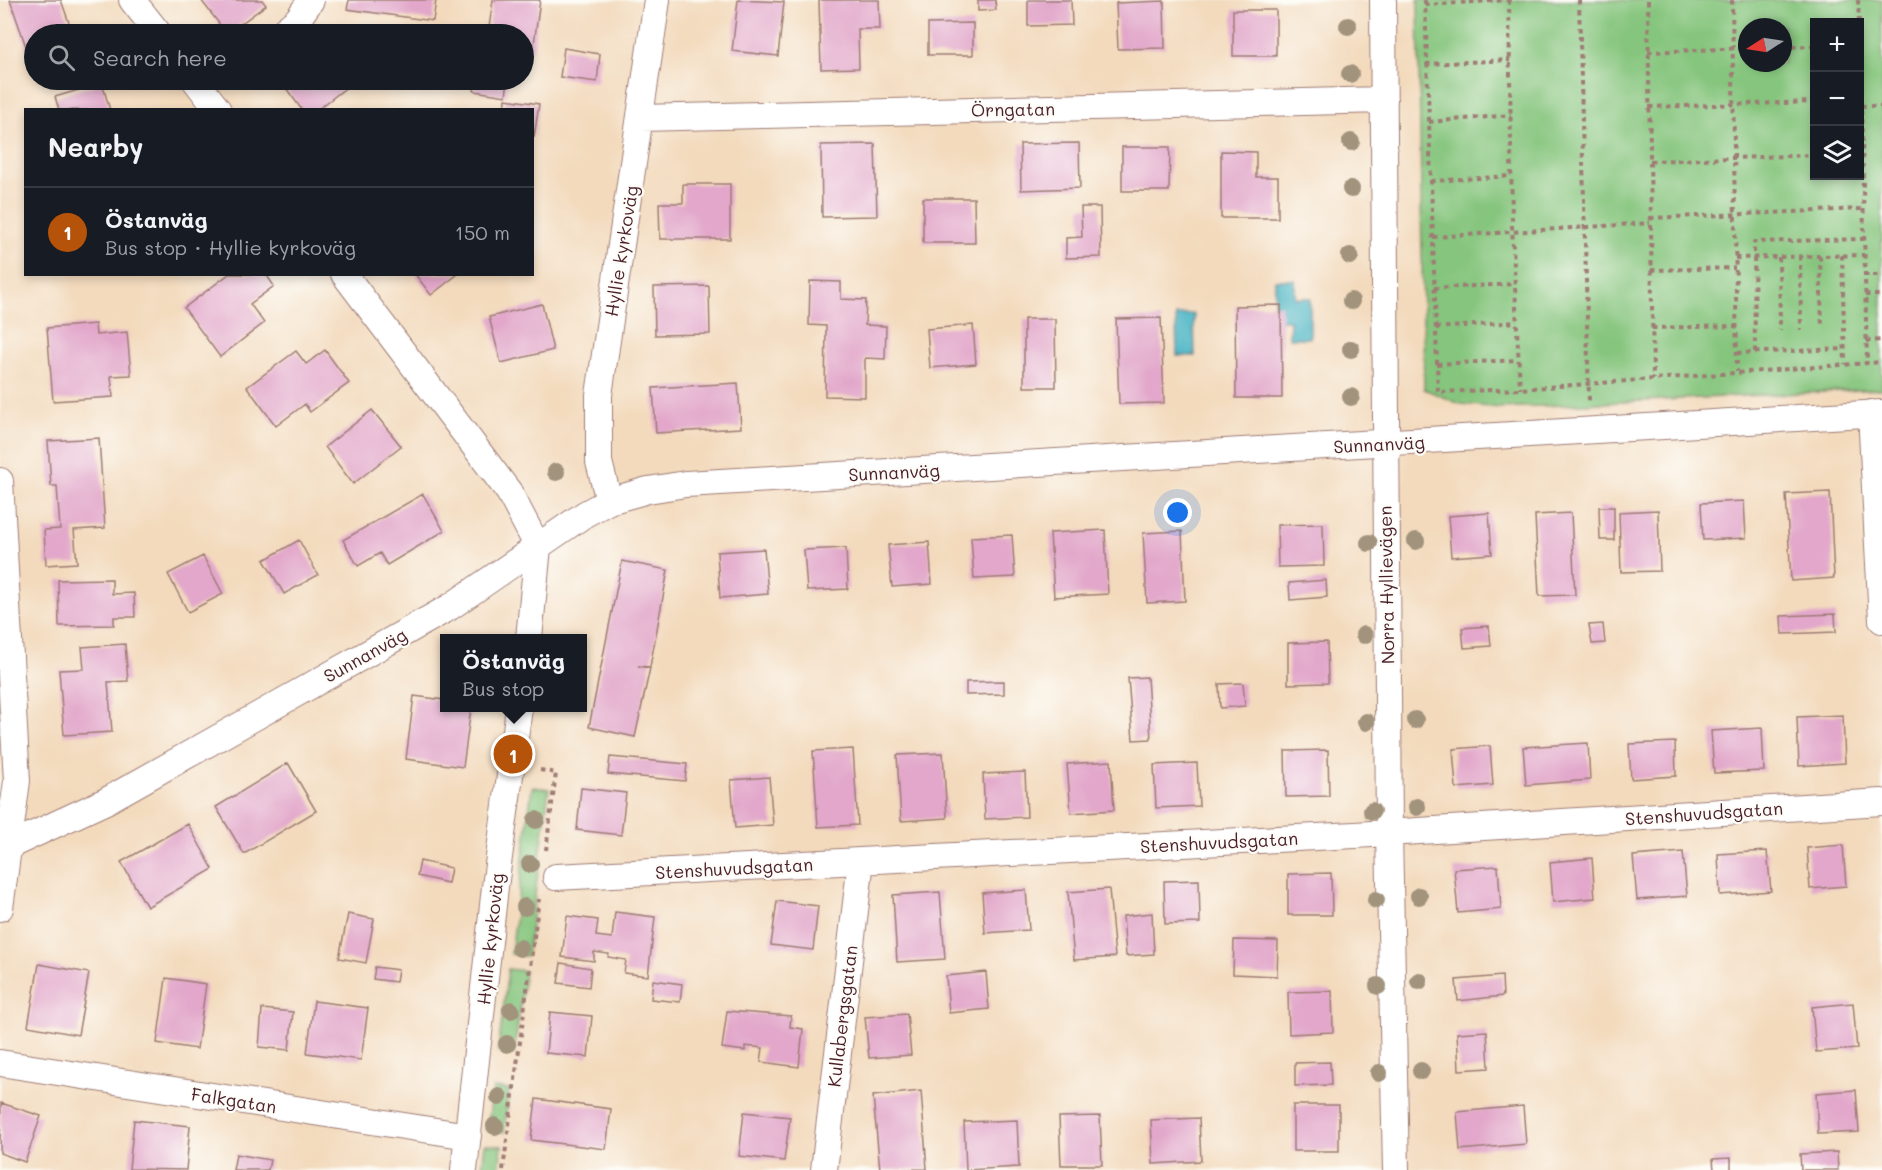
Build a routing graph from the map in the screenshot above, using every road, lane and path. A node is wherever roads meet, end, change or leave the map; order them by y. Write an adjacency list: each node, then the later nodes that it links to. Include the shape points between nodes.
1 (132, 0): 12 (street)
2 (311, 0): 13 (street)
3 (657, 0): 28 (street, Hyllie kyrkoväg)
4 (1383, 0): 21 (street, Norra Hyllievägen)
5 (1509, 0): 10 (path); 19 (path)
6 (1579, 0): 39 (path)
7 (1648, 0): 18 (path)
8 (1732, 0): 16 (path)
9 (1858, 0): 11 (path)
10 (1425, 3): 20 (path)
11 (1859, 18)
12 (151, 24)
13 (292, 24)
14 (1810, 46): 15 (path)
15 (1792, 47)
16 (1732, 49): 17 (path); 18 (path); 23 (path)
17 (1738, 49)
18 (1648, 52): 26 (path)
19 (1510, 60): 20 (path); 27 (path)
20 (1426, 64): 29 (path)
21 (1384, 100): 28 (street, Örngatan); 82 (street, Norra Hyllievägen)
22 (1810, 102): 23 (path)
23 (1733, 105): 26 (path); 31 (path)
24 (1864, 106): 25 (path)
25 (1882, 106)
26 (1649, 107): 32 (path)
27 (1511, 115): 29 (path); 33 (path)
28 (641, 118): 84 (street, Hyllie kyrkoväg, via 599,396 599,462)
29 (1429, 122): 35 (path)
30 (1810, 155): 31 (path)
31 (1734, 158): 32 (path); 37 (path)
32 (1650, 161): 38 (path)
33 (1512, 176): 35 (path); 40 (path)
34 (1862, 180): 36 (path)
35 (1431, 182): 41 (path)
36 (1863, 209): 37 (path); 42 (path)
37 (1735, 214): 38 (path); 48 (path)
38 (1650, 221): 39 (path); 51 (path)
39 (1585, 228): 40 (path); 78 (path)
40 (1513, 232): 41 (path); 55 (path)
41 (1433, 237): 56 (path)
42 (1864, 239): 44 (path); 49 (path, via 1754,242)
43 (1842, 255): 44 (path); 46 (path); 68 (path)
44 (1864, 255): 52 (path)
45 (1800, 256): 46 (path); 47 (path); 65 (path)
46 (1820, 256): 63 (path)
47 (1779, 257): 49 (path); 64 (path)
48 (1736, 258): 49 (path); 50 (path)
49 (1755, 258): 69 (path)
50 (1735, 268): 51 (path); 60 (path)
51 (1651, 270): 62 (path)
52 (1864, 275): 53 (path); 57 (path)
53 (1882, 275)
54 (346, 276): 85 (street, via 509,492)
55 (1515, 284): 56 (path); 59 (path)
56 (1434, 288): 61 (path)
57 (1865, 295): 58 (path); 67 (path)
58 (1882, 295)
59 (1517, 322): 61 (path); 71 (path)
60 (1737, 326): 62 (path); 70 (path)
61 (1436, 328): 74 (path)
62 (1652, 328): 77 (path)
63 (1822, 328)
64 (1780, 330)
65 (1801, 330)
66 (1882, 340): 67 (path)
67 (1866, 341): 73 (path)
68 (1845, 349): 69 (path); 75 (path)
69 (1755, 352): 70 (path)
70 (1737, 353): 76 (path)
71 (1518, 360): 74 (path); 79 (path)
72 (1882, 362): 73 (path)
73 (1867, 363): 75 (path)
74 (1437, 364): 79 (path, via 1438,392)
75 (1845, 364): 76 (path)
76 (1737, 371): 77 (path)
77 (1653, 379): 78 (path)
78 (1588, 384): 79 (path); 81 (path)
79 (1520, 389)
80 (1876, 413): 81 (street, Sunnanväg); 86 (street)
81 (1590, 431): 82 (street, Sunnanväg)
82 (1385, 444): 84 (street, Sunnanväg, via 686,484); 91 (street, Norra Hyllievägen)
83 (0, 481): 92 (street, via 17,781)
84 (609, 501): 85 (street, Sunnanväg)
85 (538, 547): 87 (street); 92 (street, Sunnanväg, via 440,613 106,801)
86 (1882, 620)
87 (529, 634)
88 (518, 712): 98 (street, Hyllie kyrkoväg)
89 (540, 770): 93 (path, via 556,772)
90 (1882, 802): 91 (street, Stenshuvudsgatan)
91 (1389, 833): 94 (street, Stenshuvudsgatan); 102 (street, Norra Hyllievägen)
92 (4, 848): 96 (street)
93 (545, 855)
94 (861, 861): 95 (street, Stenshuvudsgatan); 101 (street, Kullabergsgatan)
95 (548, 886): 100 (path)
96 (0, 908)
97 (0, 1063): 98 (street, Falkgatan)
98 (468, 1136): 99 (street, Hyllie kyrkoväg)
99 (464, 1170)
100 (503, 1170)
101 (824, 1170)
102 (1396, 1170)

